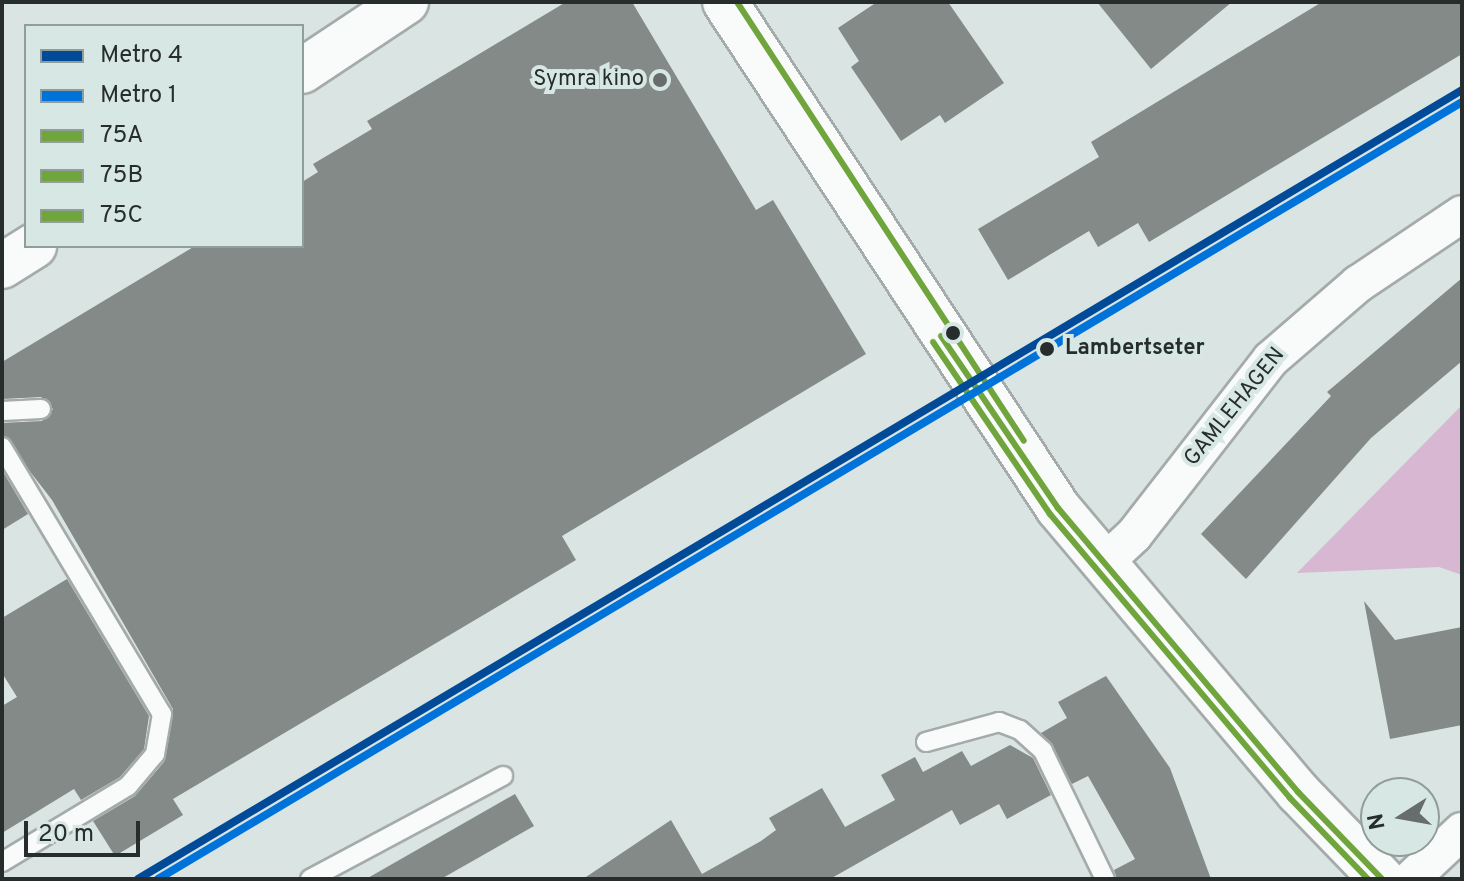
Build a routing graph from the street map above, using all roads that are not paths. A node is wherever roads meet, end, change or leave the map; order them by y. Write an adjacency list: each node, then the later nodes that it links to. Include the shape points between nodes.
1 (406, 2): 3 (main road)
2 (725, 2): 10 (main road, via 941,336)
3 (304, 70)
4 (1462, 214): 10 (street, GAMLEHAGEN, via 1358,284 1271,359 1134,535)
5 (31, 248): 6 (main road)
6 (2, 266)
7 (6, 404): 8 (lane)
8 (41, 409)
9 (2, 447): 14 (lane, via 162,714 155,754 128,786)
10 (1104, 563): 15 (main road)
11 (926, 742): 17 (lane, via 999,722 1020,730 1043,751)
12 (503, 776): 16 (lane)
13 (1462, 831): 15 (street)
14 (2, 862)
15 (1384, 877)
16 (310, 879)
17 (1105, 879)

